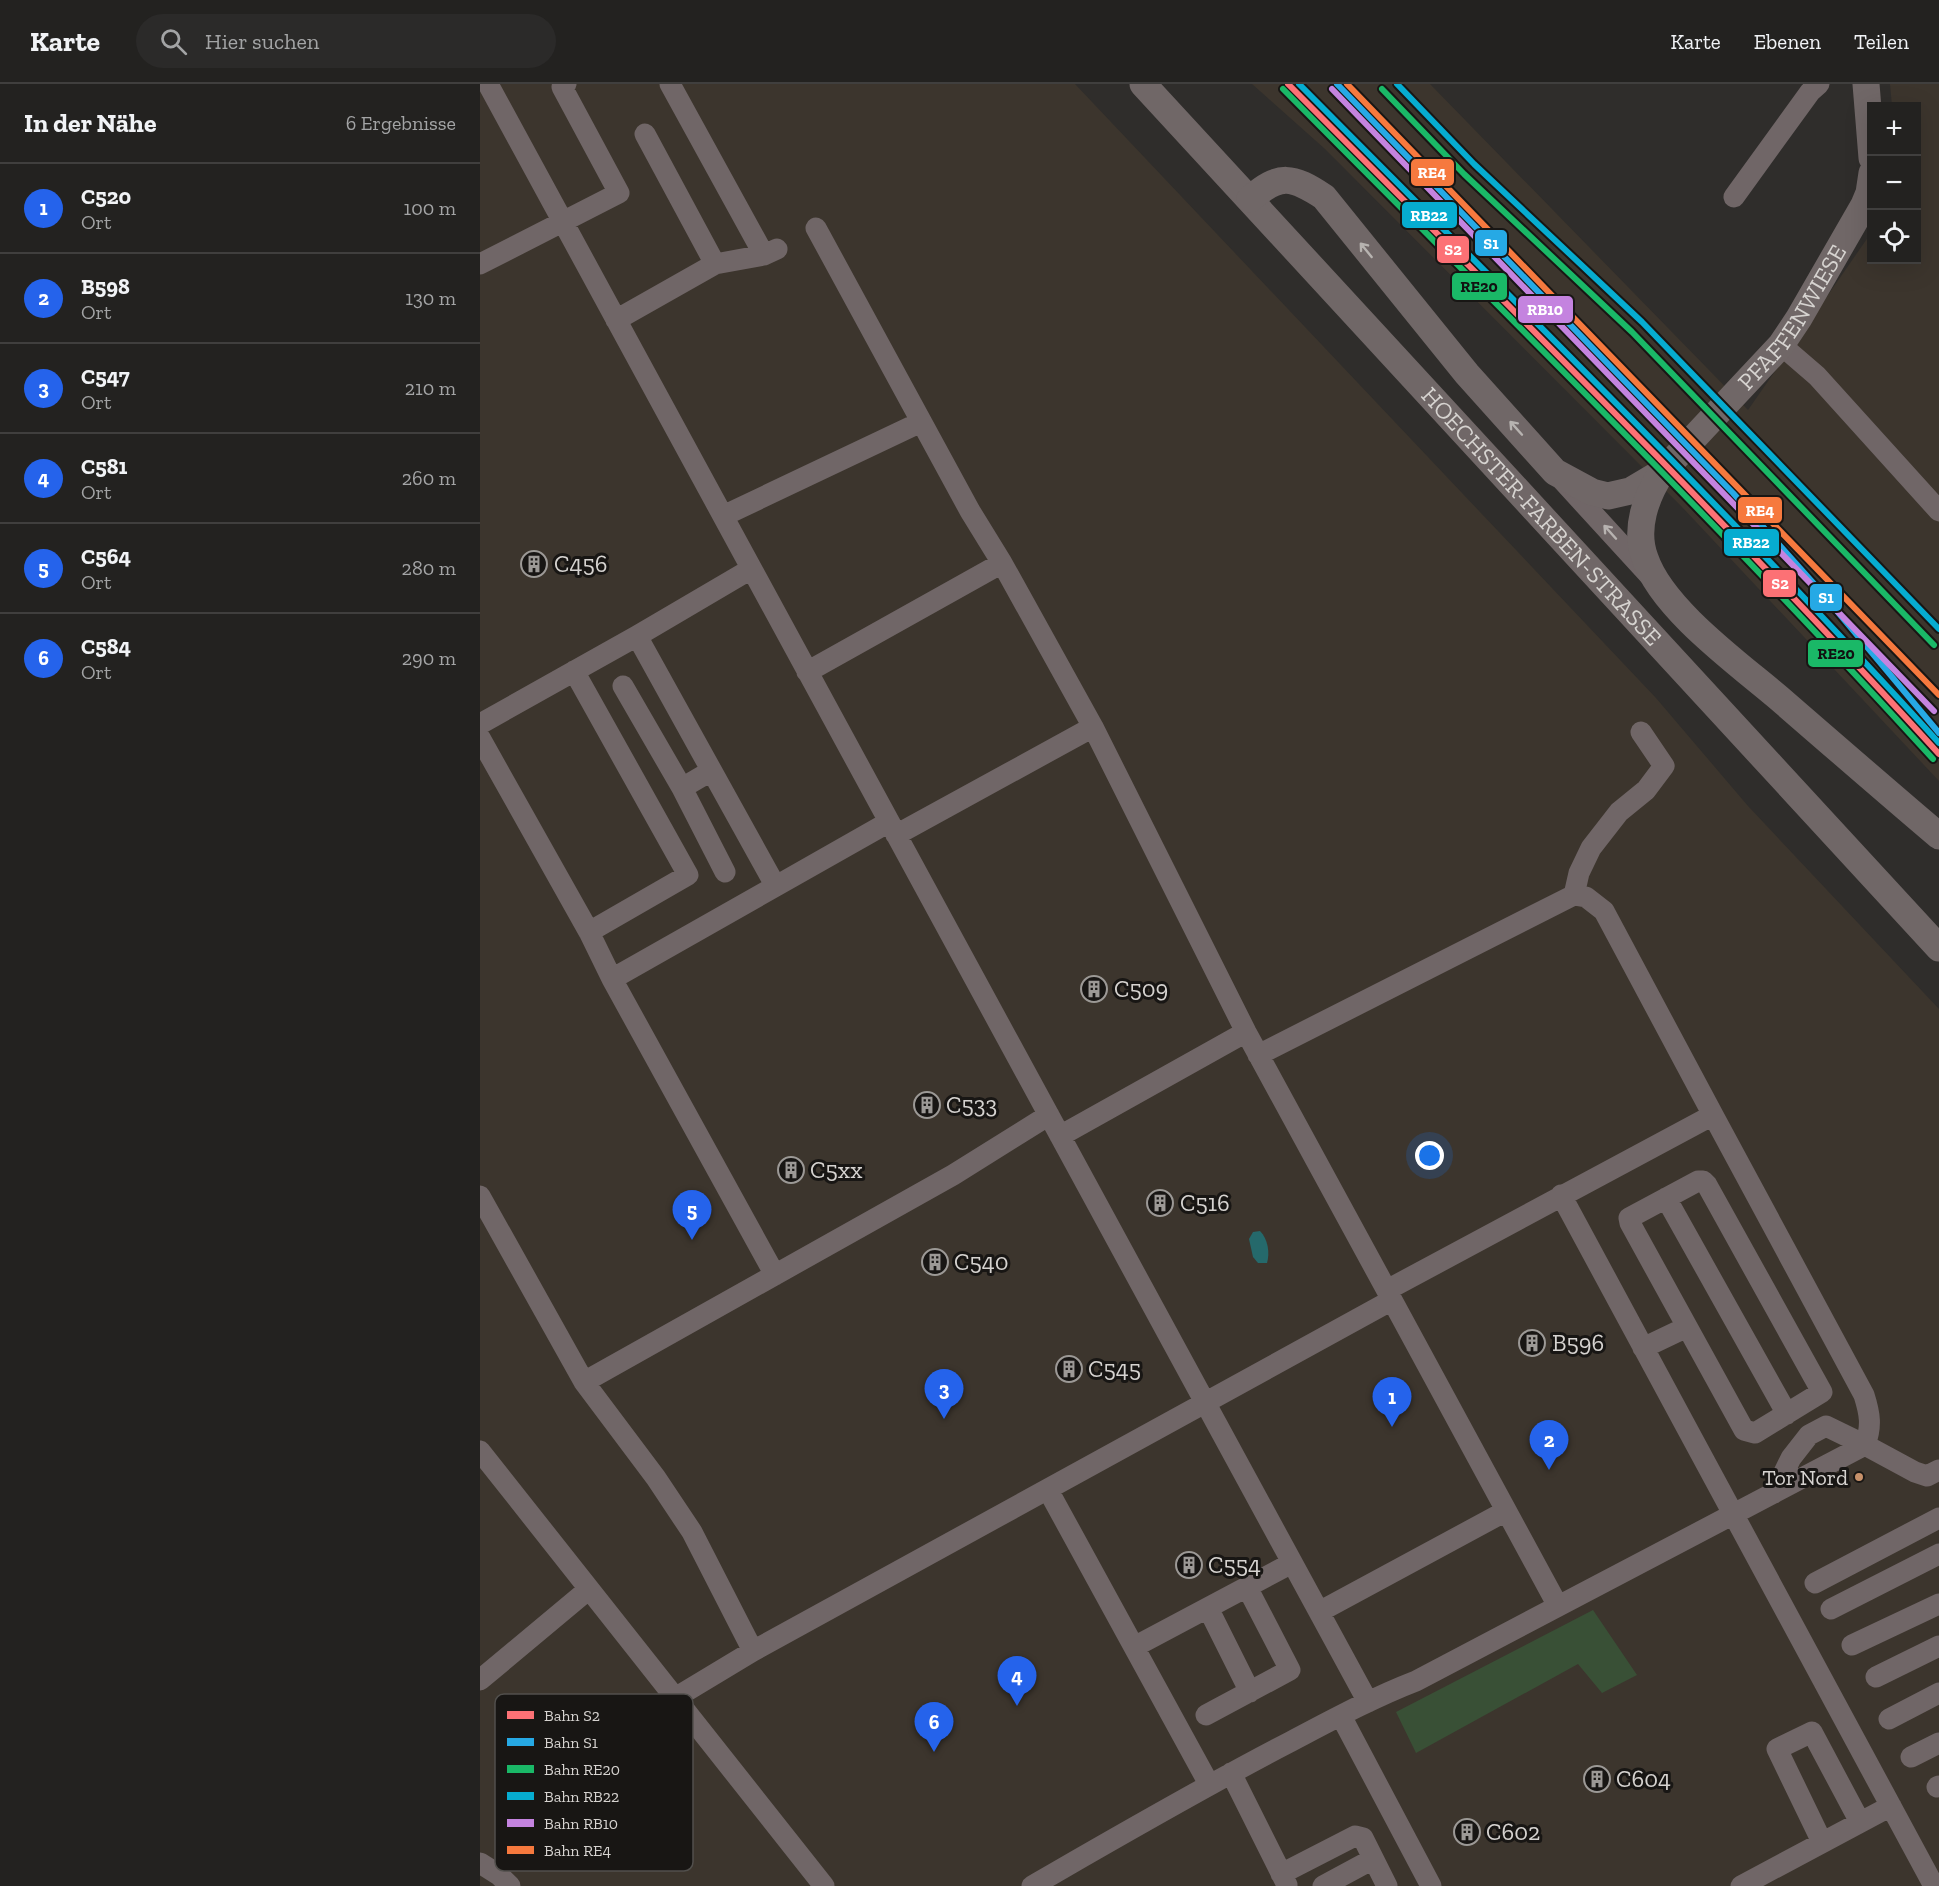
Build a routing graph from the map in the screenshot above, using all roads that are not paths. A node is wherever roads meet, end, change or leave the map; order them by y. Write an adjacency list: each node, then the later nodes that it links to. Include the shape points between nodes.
1 (488, 84): 12 (street)
2 (566, 84): 12 (street, via 562,87 619,193)
3 (670, 84): 15 (street, via 771,252)
4 (1143, 84): 11 (main road, HOECHSTER-FARBEN-STRASSE)
5 (1819, 84): 9 (street)
6 (1866, 84): 8 (main road)
7 (645, 134): 15 (street)
8 (1872, 156)
9 (1734, 196)
10 (1867, 198): 17 (main road, PFAFFENWIESE)
11 (1250, 199): 19 (main road, one-way to 11, via 1467,374 1324,197 1307,186 1281,181 1266,184); 42 (main road, HOECHSTER-FARBEN-STRASSE)
12 (562, 221): 14 (street); 16 (street)
13 (816, 228): 18 (street)
14 (480, 264)
15 (715, 264): 16 (street)
16 (616, 320): 22 (street)
17 (1781, 345): 20 (main road, PFAFFENWIESE); 21 (street, via 1817,376)
18 (921, 422): 22 (street); 23 (street)
19 (1555, 472): 20 (main road, via 1600,495); 25 (street, one-way to 19)
20 (1644, 492): 25 (main road, PFAFFENWIESE, via 1642,548)
21 (1939, 512)
22 (723, 516): 24 (street)
23 (1002, 562): 28 (street); 31 (street)
24 (751, 569): 26 (street); 28 (street)
25 (1664, 591): 37 (main road, PFAFFENWIESE, via 1707,636)
26 (637, 636): 27 (street); 34 (street)
27 (574, 671): 30 (street); 41 (street, via 688,875)
28 (807, 672): 36 (street)
29 (623, 686): 35 (street)
30 (480, 724)
31 (1093, 727): 36 (street); 44 (street)
32 (1641, 732): 40 (street, via 1664,766 1646,790 1619,812 1591,848)
33 (480, 738): 41 (street)
34 (711, 771): 35 (street); 39 (street)
35 (682, 788): 38 (street)
36 (892, 828): 39 (street); 46 (street)
37 (1939, 836)
38 (724, 873)
39 (775, 885): 43 (street)
40 (1574, 895): 45 (street); 47 (street, via 1586,897 1604,911)
41 (589, 932): 43 (street)
42 (1939, 948)
43 (612, 979): 52 (street)
44 (1246, 1032): 45 (street); 48 (street)
45 (1258, 1055): 53 (street)
46 (1049, 1115): 48 (street); 52 (street)
47 (1713, 1115): 49 (street); 59 (street, via 1864,1395 1870,1430)
48 (1060, 1136): 57 (street)
49 (1561, 1195): 53 (street); 55 (street)
50 (480, 1196): 56 (street)
51 (1666, 1198): 54 (street, via 1629,1218); 58 (street); 58 (street, via 1698,1181 1707,1185 1822,1392)
52 (775, 1275): 56 (street)
53 (1389, 1295): 57 (street); 64 (street)
54 (1690, 1332): 55 (street); 58 (street, via 1744,1430 1755,1433)
55 (1646, 1354): 65 (street)
56 (584, 1382): 80 (street, via 692,1532)
57 (1206, 1404): 62 (street); 68 (street)
58 (1787, 1414)
59 (1865, 1445): 61 (street, via 1915,1472 1927,1476); 63 (street); 63 (street, via 1826,1426 1809,1435 1791,1458)
60 (480, 1451): 71 (street)
61 (1939, 1470)
62 (1048, 1490): 79 (street); 80 (street)
63 (1774, 1493): 65 (street)
64 (1506, 1511): 73 (street); 76 (street)
65 (1733, 1514): 73 (street); 96 (street)
66 (1939, 1518): 69 (street)
67 (1939, 1554): 75 (street)
68 (1292, 1563): 70 (street); 76 (street)
69 (1815, 1583)
70 (1247, 1587): 74 (street); 83 (street, via 1290,1670)
71 (589, 1589): 82 (street); 85 (street)
72 (1939, 1604): 77 (street)
73 (1558, 1606): 87 (street)
74 (1208, 1608): 79 (street); 83 (street)
75 (1831, 1609)
76 (1319, 1612): 87 (street)
77 (1852, 1645)
78 (1939, 1646): 81 (street)
79 (1134, 1647): 95 (street)
80 (753, 1651): 86 (street)
81 (1876, 1677)
82 (480, 1680)
83 (1250, 1692): 88 (street)
84 (1939, 1693): 90 (street)
85 (672, 1694)
86 (682, 1694)
87 (1368, 1702): 89 (street)
88 (1206, 1715)
89 (1341, 1716): 94 (street); 107 (street)
90 (1889, 1719)
91 (693, 1721): 103 (street)
92 (1939, 1743): 93 (street)
93 (1911, 1756)
94 (1231, 1773): 95 (street); 101 (street)
95 (1209, 1784): 104 (street)
96 (1891, 1806): 97 (street); 109 (street)
97 (1860, 1822): 98 (street); 98 (street, via 1812,1732 1777,1749)
98 (1822, 1842): 108 (street)
99 (1373, 1859): 101 (street, via 1363,1839 1355,1836); 105 (street); 106 (street)
100 (480, 1863): 102 (street)
101 (1285, 1880)
102 (510, 1886)
103 (824, 1886)
104 (1032, 1886)
105 (1323, 1886)
106 (1387, 1886)
107 (1431, 1886)
108 (1741, 1886)
109 (1934, 1886)

